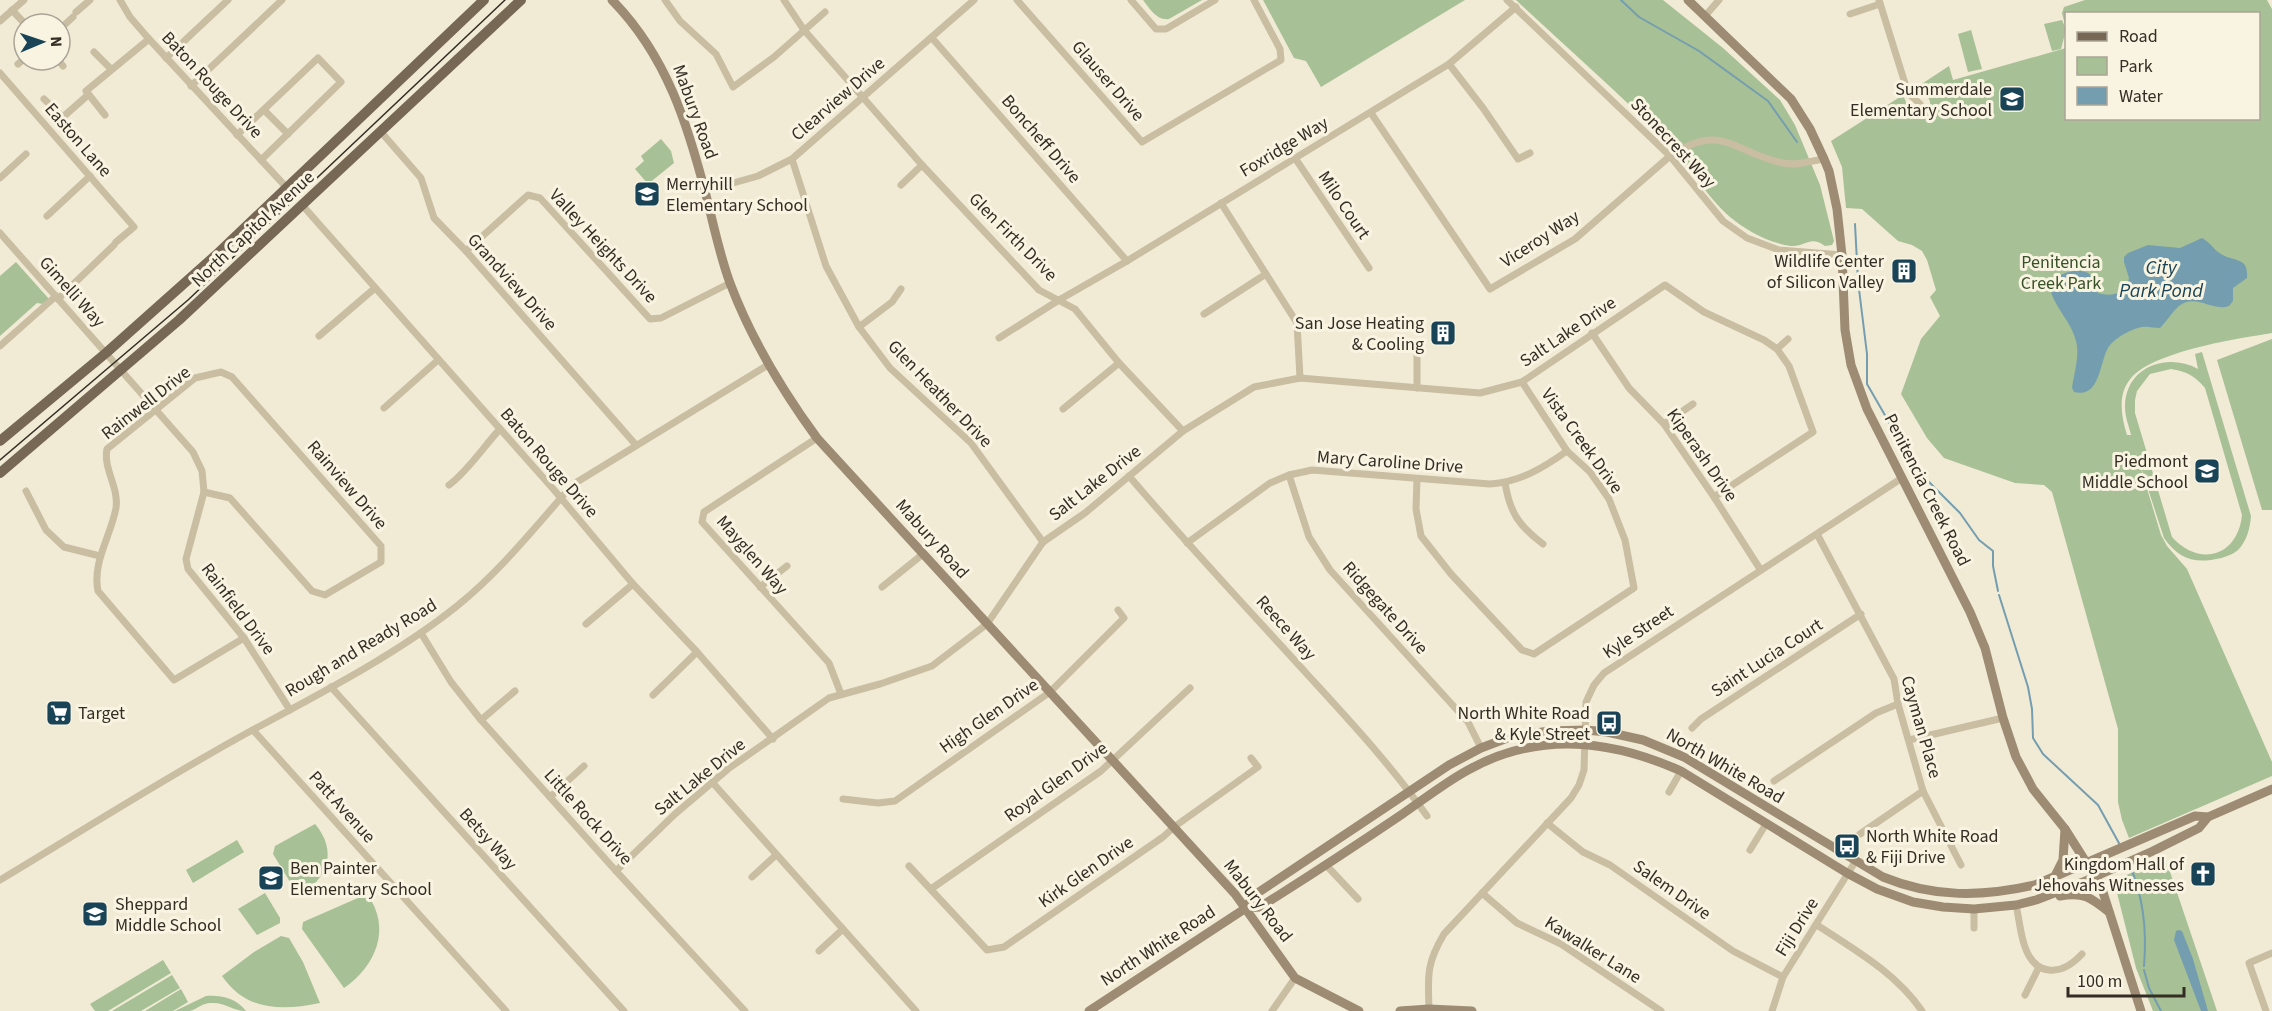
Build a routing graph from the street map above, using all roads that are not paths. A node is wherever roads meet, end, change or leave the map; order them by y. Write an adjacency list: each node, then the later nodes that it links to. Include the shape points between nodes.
1 (24, 0): 21 (street)
2 (90, 0): 25 (street)
3 (120, 0): 29 (street, Baton Rouge Drive)
4 (282, 0): 35 (street)
5 (484, 0): 57 (main road, North Capitol Avenue)
6 (521, 0): 43 (main road, North Capitol Avenue)
7 (612, 0): 58 (main road, Mabury Road, via 653,51 673,91)
8 (665, 0): 27 (street, via 680,21 716,54 734,87)
9 (784, 0): 27 (street, Glen Firth Drive)
10 (974, 0): 28 (street, Clearview Drive)
11 (1017, 0): 14 (street, Glauser Drive, via 1142,142 1281,60 1280,49)
12 (1131, 0): 13 (street, via 1156,28 1166,29)
13 (1215, 0)
14 (1254, 0)
15 (1507, 0): 20 (street, Stonecrest Way)
16 (1688, 0): 24 (main road, Penitencia Creek Road)
17 (1719, 0): 24 (street)
18 (226, 1): 31 (street)
19 (1880, 2): 23 (street); 39 (street, via 1908,93)
20 (1516, 8): 32 (street, Foxridge Way); 48 (street, Stonecrest Way)
21 (12, 10): 26 (street)
22 (825, 12): 27 (street)
23 (1850, 14)
24 (1705, 15): 51 (main road, Penitencia Creek Road, via 1791,99)
25 (72, 16)
26 (0, 21)
27 (804, 30): 37 (street, Glen Firth Drive)
28 (932, 38): 37 (street, Clearview Drive); 65 (street, Boncheff Drive)
29 (149, 39): 31 (street, Baton Rouge Drive); 33 (street)
30 (94, 52): 33 (street)
31 (166, 58): 35 (street, Baton Rouge Drive)
32 (1449, 64): 41 (street, Foxridge Way); 46 (street, via 1518,159)
33 (111, 69): 36 (street, via 86,91)
34 (0, 73): 54 (street, Easton Lane)
35 (191, 86): 45 (street, Baton Rouge Drive)
36 (88, 95): 38 (street, via 63,117); 42 (street)
37 (862, 96): 50 (street, Clearview Drive); 53 (street, Glen Firth Drive)
38 (44, 99)
39 (1920, 104)
40 (264, 110): 44 (street); 44 (street, via 318,58 341,82); 45 (street)
41 (1371, 113): 48 (street, Viceroy Way, via 1490,289 1575,238); 49 (street, Foxridge Way)
42 (105, 116)
43 (381, 132): 60 (main road, North Capitol Avenue); 63 (street, Grandview Drive, via 421,178 434,218)
44 (288, 134): 52 (street)
45 (237, 135): 52 (street, Baton Rouge Drive)
46 (1530, 153)
47 (26, 154): 55 (street)
48 (1670, 156): 51 (street, Viceroy Way, via 1698,141 1717,139 1780,162 1802,164); 64 (street, Stonecrest Way, via 1723,220 1747,238 1779,250)
49 (1295, 158): 59 (street, Foxridge Way); 66 (street, Milo Court)
50 (792, 159): 58 (street, Clearview Drive, via 758,176); 74 (street, Glen Heather Drive, via 826,266)
51 (1824, 159): 64 (main road, Penitencia Creek Road, via 1833,187)
52 (261, 160): 57 (street, Baton Rouge Drive)
53 (922, 165): 56 (street); 72 (street, Glen Firth Drive, via 1039,290)
54 (90, 176): 61 (street); 71 (street, Easton Lane, via 134,227)
55 (0, 178)
56 (901, 185)
57 (287, 188): 82 (main road, North Capitol Avenue)
58 (705, 191): 68 (main road, Mabury Road)
59 (1221, 203): 65 (street, Foxridge Way); 67 (street)
60 (303, 206): 69 (street, Baton Rouge Drive); 86 (main road, North Capitol Avenue)
61 (47, 216)
62 (0, 233): 71 (street, Gimelli Way)
63 (466, 251): 68 (street, Valley Heights Drive, via 528,195 535,195 650,319 661,318); 100 (street, Grandview Drive)
64 (1842, 255): 105 (main road, Penitencia Creek Road, via 1845,330 1851,365)
65 (1127, 261): 72 (street, Foxridge Way)
66 (1369, 268)
67 (1266, 274): 73 (street); 88 (street, via 1297,323)
68 (730, 283): 85 (main road, Mabury Road)
69 (375, 288): 76 (street); 83 (street, Baton Rouge Drive)
70 (901, 289): 74 (street, via 892,302)
71 (57, 298): 79 (street); 82 (street, Gimelli Way)
72 (1059, 300): 77 (street, Foxridge Way); 84 (street, Glen Firth Drive, via 1075,309)
73 (1204, 314)
74 (858, 327): 114 (street, Glen Heather Drive, via 890,368 971,443)
75 (1592, 333): 80 (street, Salt Lake Drive, via 1665,285 1704,312); 89 (street, Salt Lake Drive); 95 (street, Kiperash Drive, via 1629,388)
76 (319, 336)
77 (999, 338)
78 (1788, 339): 80 (street)
79 (0, 346)
80 (1777, 348): 111 (street, via 1789,366 1813,432)
81 (1417, 350): 90 (street)
82 (106, 353): 86 (street, Gimelli Way); 99 (main road, North Capitol Avenue)
83 (438, 360): 92 (street); 96 (street, Baton Rouge Drive)
84 (1119, 363): 94 (street); 97 (street, Glen Firth Drive)
85 (768, 364): 98 (main road, Mabury Road); 100 (street, Rough and Ready Road)
86 (122, 371): 93 (street, Rainfield Drive); 102 (main road, North Capitol Avenue)
87 (221, 372): 93 (street, Rainwell Drive, via 195,378); 110 (street, Rainview Drive, via 232,377 381,546 381,562 325,595 312,591 230,498)
88 (1300, 378): 90 (street, Salt Lake Drive); 97 (street, Salt Lake Drive, via 1254,387)
89 (1522, 382): 90 (street, Salt Lake Drive, via 1480,393); 101 (street, Vista Creek Drive)
90 (1417, 388)
91 (1693, 404): 95 (street)
92 (384, 408)
93 (155, 409): 110 (street, Rainfield Drive, via 193,452 202,471); 118 (street, Rainwell Drive, via 108,449 105,459 116,494 116,509)
94 (1063, 409)
95 (1664, 424): 111 (street, Kiperash Drive)
96 (500, 429): 108 (street); 112 (street, Baton Rouge Drive)
97 (1184, 431): 103 (street, Salt Lake Drive)
98 (817, 438): 117 (main road, Mabury Road); 122 (street, Mayglen Way, via 704,512 702,522)
99 (0, 441)
100 (636, 445): 112 (street, Rough and Ready Road, via 586,476)
101 (1567, 451): 106 (street, Vista Creek Drive, via 1590,472 1609,499 1625,540 1634,588 1534,654 1522,650 1421,536 1416,509); 107 (street, Mary Caroline Drive, via 1538,471)
102 (0, 473)
103 (1129, 476): 114 (street, Salt Lake Drive); 115 (street, Reece Way)
104 (1289, 476): 106 (street, Mary Caroline Drive, via 1312,470); 115 (street, Mary Caroline Drive, via 1269,483); 147 (street, Ridgegate Drive, via 1309,537 1330,570 1468,722)
105 (1902, 478): 113 (street, Kyle Street); 139 (main road, Penitencia Creek Road, via 1970,612 1985,648)
106 (1417, 479): 107 (street, Mary Caroline Drive)
107 (1505, 483): 116 (street, via 1513,513 1525,530)
108 (448, 485)
109 (26, 491): 118 (street, via 46,530 64,547)
110 (204, 492): 129 (street, Rainfield Drive, via 186,559 188,569)
111 (1714, 497): 120 (street, Kiperash Drive)
112 (561, 498): 121 (street, Baton Rouge Drive); 128 (street, Rough and Ready Road, via 485,582)
113 (1817, 534): 120 (street, Kyle Street); 125 (street, Cayman Place)
114 (1043, 542): 127 (street, Salt Lake Drive)
115 (1187, 543): 155 (street, Reece Way)
116 (1543, 544)
117 (922, 554): 123 (street); 127 (main road, Mabury Road)
118 (100, 556): 129 (street, Rainwell Drive, via 98,591 174,680)
119 (787, 566): 122 (street)
120 (1760, 569): 143 (street, Kyle Street, via 1604,673 1586,702)
121 (633, 584): 126 (street); 130 (street, Baton Rouge Drive)
122 (760, 587): 135 (street, Mayglen Way, via 829,663)
123 (882, 587)
124 (1118, 610): 134 (street, High Glen Drive, via 1124,618)
125 (1861, 614): 137 (street, Cayman Place, via 1894,679); 141 (street, Saint Lucia Court)
126 (586, 624)
127 (987, 624): 134 (main road, Mabury Road); 135 (street, Salt Lake Drive, via 932,666)
128 (421, 633): 131 (street, Rough and Ready Road); 140 (street, Little Rock Drive, via 451,682)
129 (244, 638): 138 (street, Rainfield Drive)
130 (697, 652): 136 (street); 144 (street, Baton Rouge Drive)
131 (331, 687): 138 (street, Rough and Ready Road); 203 (street, Betsy Way)
132 (1190, 688): 149 (street, Royal Glen Drive)
133 (515, 691): 140 (street)
134 (1050, 692): 149 (main road, Mabury Road); 159 (street, High Glen Drive, via 895,801)
135 (841, 694): 144 (street, Salt Lake Drive, via 829,698)
136 (653, 695)
137 (1898, 704): 145 (street, Cayman Place); 152 (street, via 1876,712)
138 (290, 710): 142 (street, Rough and Ready Road)
139 (2003, 718): 145 (street); 166 (main road, Penitencia Creek Road, via 2016,757 2033,789)
140 (481, 720): 158 (street, Little Rock Drive)
141 (1692, 728)
142 (253, 730): 180 (street, Rough and Ready Road); 202 (street, Patt Avenue)
143 (1586, 730): 146 (street, Kyle Street); 147 (main road, North White Road, via 1510,736); 170 (main road, North White Road, via 1643,740 1684,757)
144 (773, 739): 153 (street, Salt Lake Drive)
145 (1909, 740): 156 (street, Cayman Place)
146 (1586, 744): 151 (main road, North White Road, via 1626,750); 160 (main road, North White Road, via 1551,744 1494,758 1469,769); 163 (street, Kyle Street, via 1579,785)
147 (1481, 747): 155 (main road, North White Road)
148 (1251, 758): 165 (street, Kirk Glen Drive, via 1258,767)
149 (1113, 760): 165 (main road, Mabury Road); 181 (street, Royal Glen Drive)
150 (584, 766): 158 (street)
151 (1681, 771): 157 (street); 164 (main road, North White Road)
152 (1774, 781)
153 (712, 782): 169 (street); 175 (street, Salt Lake Drive)
154 (2272, 789): 162 (main road)
155 (1409, 790): 160 (street, Reece Way); 186 (main road, North White Road, via 1253,896)
156 (1923, 791): 167 (street); 173 (street, Cayman Place)
157 (1669, 792)
158 (550, 797): 175 (street, Little Rock Drive)
159 (843, 799)
160 (1418, 803): 161 (street, Reece Way); 172 (main road, North White Road)
161 (1427, 816)
162 (2208, 817): 171 (main road, North White Road, via 2195,816); 178 (main road, North White Road, via 2199,828)
163 (1547, 823): 182 (street, Kyle Street); 196 (street, Salem Drive, via 1583,852 1610,865 1733,951)
164 (1766, 824): 168 (street); 176 (main road, North White Road)
165 (1174, 827): 181 (street, Kirk Glen Drive, via 1004,947 987,950); 186 (main road, Mabury Road)
166 (2064, 829): 171 (main road, Penitencia Creek Road); 179 (main road, via 2063,860)
167 (1860, 834)
168 (1750, 850)
169 (776, 855): 177 (street); 191 (street)
170 (1855, 862): 176 (street, Fiji Drive); 179 (main road, North White Road, via 1919,889 1962,894 2009,891)
171 (2088, 863): 178 (main road, Penitencia Creek Road); 179 (main road, North White Road)
172 (1326, 865): 184 (street); 186 (main road, North White Road, via 1260,907)
173 (1961, 865)
174 (909, 866): 181 (street)
175 (616, 871): 204 (street, Little Rock Drive)
176 (1847, 873): 187 (main road, North White Road, via 1913,902); 189 (street, Fiji Drive)
177 (752, 877)
178 (2096, 877): 183 (main road, North White Road); 188 (main road, Penitencia Creek Road)
179 (2054, 878)
180 (0, 880)
181 (931, 889)
182 (1482, 892): 199 (street, Kyle Street, via 1432,953); 209 (street, Kawalker Lane, via 1517,923 1561,944)
183 (2048, 896): 185 (main road, North White Road); 188 (main road, via 2085,895)
184 (1358, 899)
185 (2016, 905): 187 (main road, North White Road); 195 (street, via 2024,945)
186 (1246, 908): 197 (main road, Mabury Road); 201 (main road, North White Road)
187 (1974, 909): 190 (street)
188 (2110, 912): 212 (main road, Penitencia Creek Road)
189 (1817, 925): 196 (street, Fiji Drive); 211 (street, via 1879,966)
190 (1974, 927)
191 (843, 929): 192 (street); 200 (street)
192 (819, 951)
193 (2272, 953): 213 (street, via 2249,963)
194 (2082, 954): 195 (street, via 2065,969)
195 (2039, 967): 198 (street)
196 (1783, 977): 210 (street, Fiji Drive)
197 (1295, 978): 205 (street); 206 (main road, Mabury Road)
198 (2025, 995)
199 (1429, 1009): 207 (main road); 208 (main road)
200 (912, 1010)
201 (1091, 1010)
202 (506, 1011)
203 (624, 1011)
204 (745, 1011)
205 (1272, 1011)
206 (1359, 1011)
207 (1400, 1011)
208 (1472, 1011)
209 (1660, 1011)
210 (1772, 1011)
211 (1922, 1011)
212 (2141, 1011)
213 (2266, 1011)

